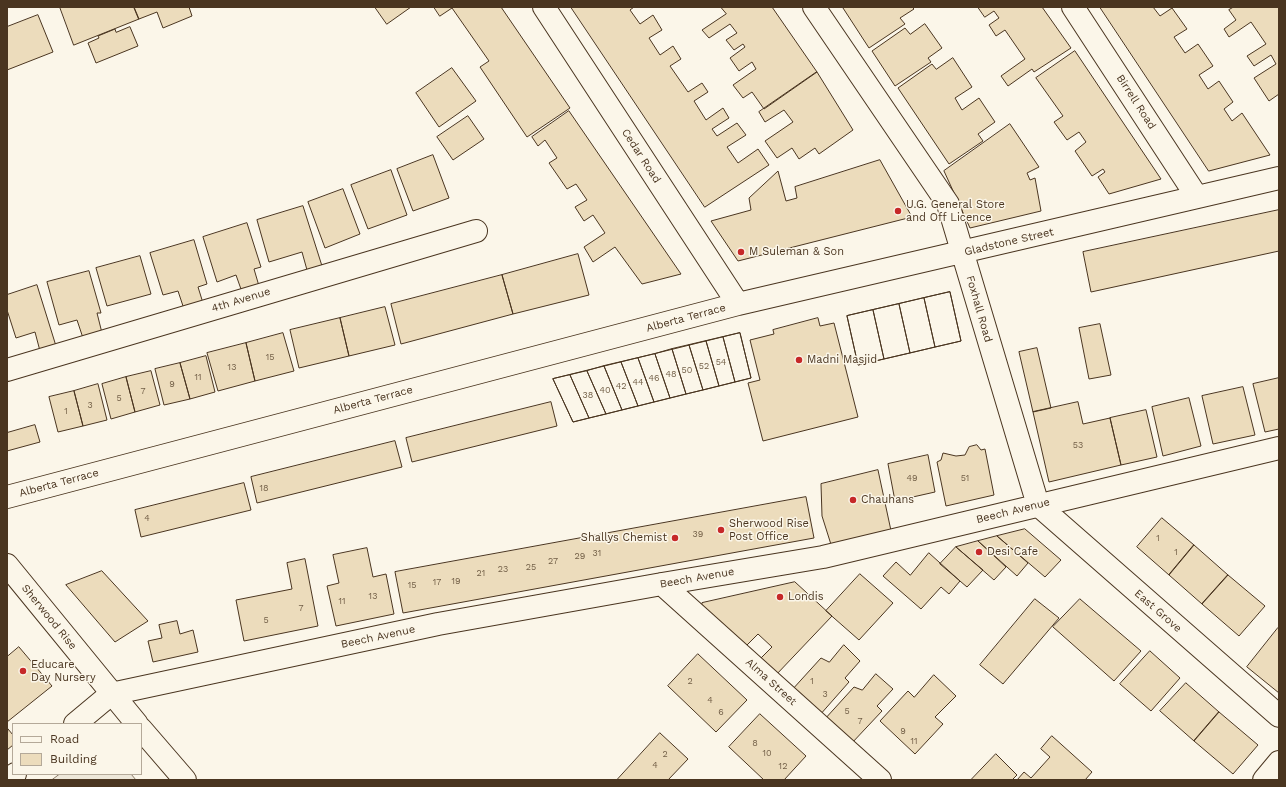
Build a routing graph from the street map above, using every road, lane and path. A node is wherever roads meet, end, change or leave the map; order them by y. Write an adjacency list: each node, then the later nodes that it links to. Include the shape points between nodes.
1 (544, 7): 8 (street, Cedar Road)
2 (814, 7): 7 (street, Foxhall Road, via 948,204)
3 (1073, 7): 5 (street, Birrell Road)
4 (1279, 178): 5 (street, Gladstone Street)
5 (1197, 197): 7 (street, Gladstone Street)
6 (476, 231): 9 (street, 4th Avenue)
7 (964, 253): 8 (street, Gladstone Street); 12 (street, Foxhall Road)
8 (738, 304): 11 (street, Alberta Terrace)
9 (7, 370)
10 (1279, 448): 12 (street, Beech Avenue)
11 (7, 497)
12 (1038, 505): 14 (street, Beech Avenue, via 823,557); 16 (street, East Grove)
13 (7, 565): 15 (street, Sherwood Rise)
14 (662, 584): 15 (street, Beech Avenue, via 438,624); 22 (street, Alma Street)
15 (111, 694): 17 (street); 18 (street, Sherwood Rise)
16 (1279, 716)
17 (76, 723)
18 (136, 723)
19 (142, 730): 21 (street)
20 (1279, 762): 23 (street)
21 (184, 780)
22 (880, 780)
23 (1264, 780)

